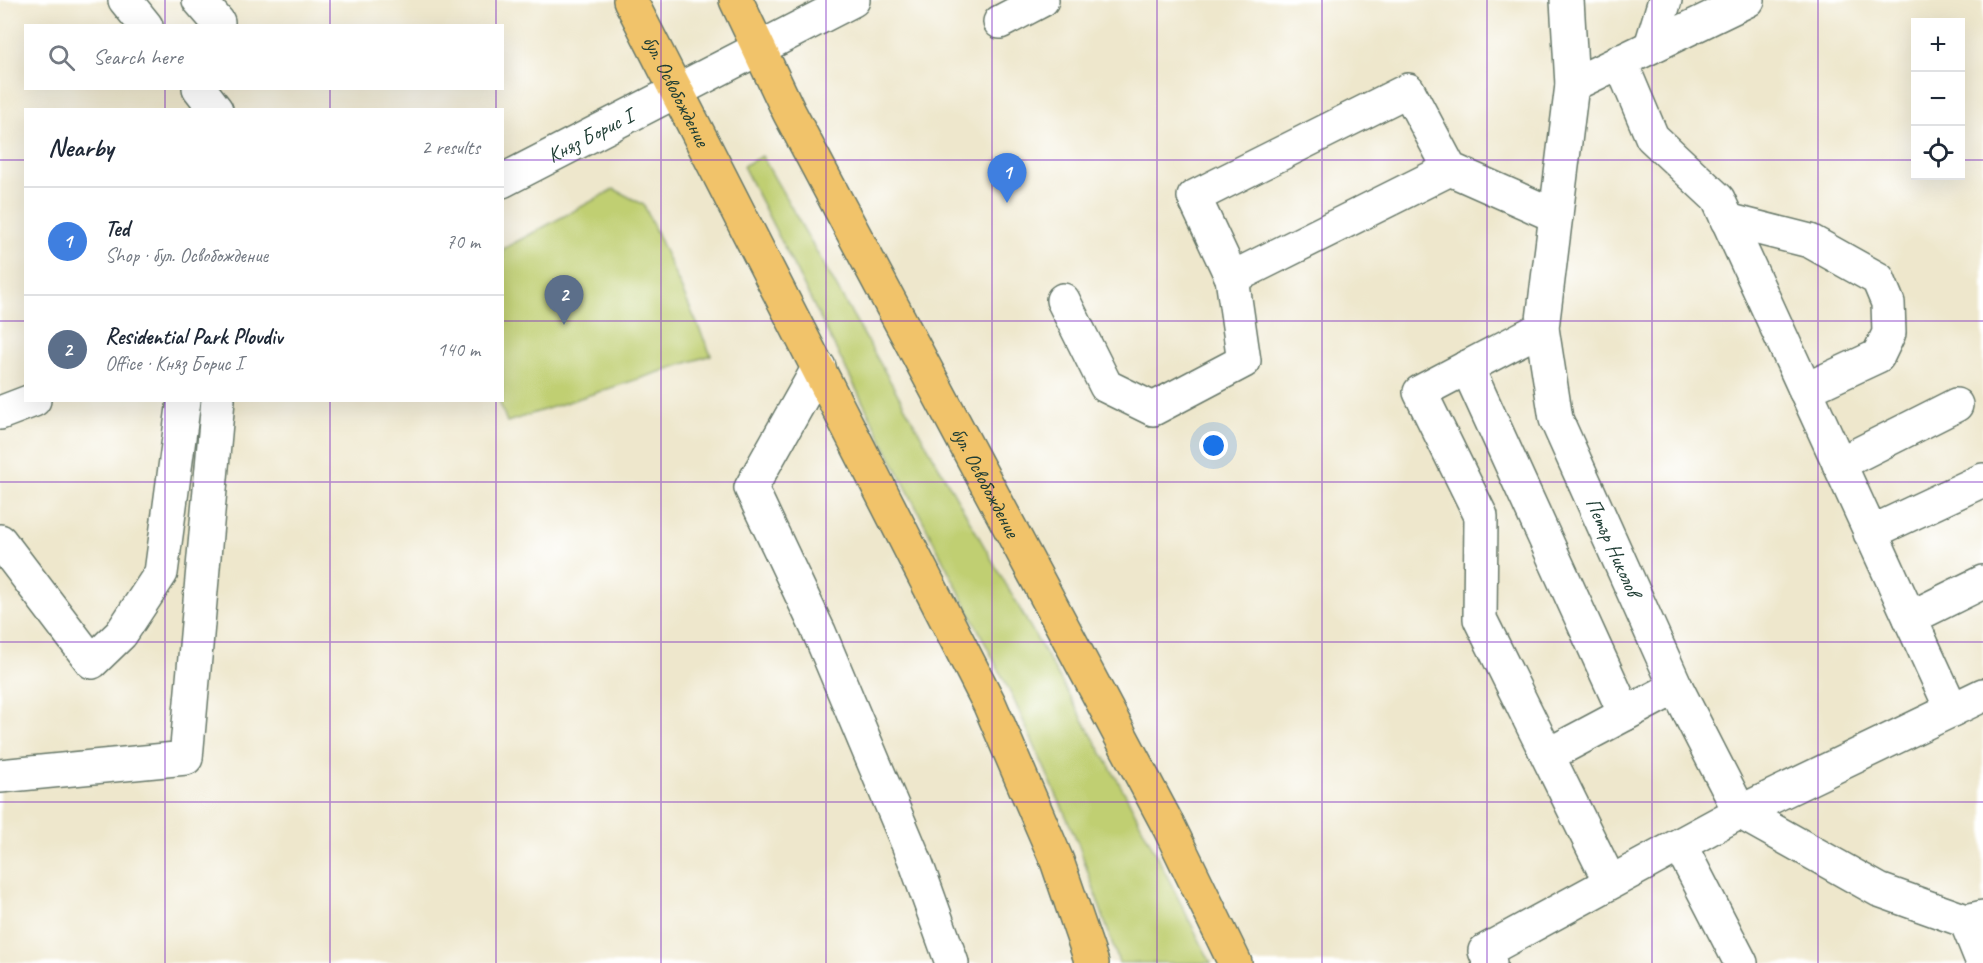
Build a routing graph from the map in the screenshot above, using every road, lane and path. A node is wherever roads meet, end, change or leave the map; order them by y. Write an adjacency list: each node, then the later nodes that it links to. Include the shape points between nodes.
1 (124, 0): 10 (street)
2 (630, 0): 16 (main road, бул. Освобождение)
3 (736, 0): 12 (main road, бул. Освобождение)
4 (853, 0): 12 (street, Княз Борис I)
5 (1042, 0): 9 (street)
6 (1567, 0): 14 (street, Петър Николов)
7 (1665, 0): 11 (street)
8 (1748, 0): 11 (street)
9 (1000, 22)
10 (144, 24)
11 (1651, 46): 13 (street)
12 (759, 49): 16 (street, Княз Борис I); 51 (main road, бул. Освобождение, via 1169,827)
13 (1620, 61): 14 (street); 21 (street, via 1652,137 1718,200)
14 (1572, 85): 20 (street, Петър Николов)
15 (201, 90): 17 (street)
16 (677, 91): 19 (street, Княз Борис I); 26 (main road, бул. Освобождение)
17 (214, 108)
18 (1450, 169): 20 (street); 22 (street); 22 (street, via 1408,90 1194,197)
19 (504, 180)
20 (1556, 216): 24 (street, Петър Николов)
21 (1727, 220): 27 (street); 27 (street, via 1810,241 1878,279 1888,303 1889,333 1878,356)
22 (1232, 278): 23 (street, via 1244,361 1153,409 1106,386)
23 (1063, 300)
24 (1542, 328): 25 (street); 39 (street, Петър Николов, via 1556,419)
25 (1467, 367): 42 (street); 43 (street, via 1420,392 1481,516 1480,619)
26 (819, 368): 49 (street, via 751,488 829,654 916,863); 50 (main road, бул. Освобождение, via 989,703 1057,861)
27 (1805, 390): 33 (street)
28 (29, 402): 32 (street)
29 (184, 402): 36 (street, via 161,573 121,634 92,662)
30 (218, 402): 44 (street, via 186,758)
31 (1956, 405): 33 (street)
32 (0, 413)
33 (1839, 464): 35 (street)
34 (1983, 480): 35 (street)
35 (1870, 533): 38 (street)
36 (0, 542)
37 (1983, 582): 38 (street)
38 (1910, 618): 41 (street)
39 (1677, 687): 42 (street); 45 (street, Петър Николов)
40 (1983, 695): 41 (street)
41 (1952, 710): 45 (street)
42 (1625, 714): 43 (street)
43 (1548, 755): 47 (street)
44 (0, 776)
45 (1740, 812): 46 (street); 48 (street, via 1879,890)
46 (1680, 844): 47 (street); 53 (street)
47 (1610, 882): 52 (street, via 1485,951)
48 (1974, 919): 54 (street)
49 (952, 963)
50 (1092, 963)
51 (1235, 963)
52 (1490, 963)
53 (1741, 963)
54 (1983, 963)

